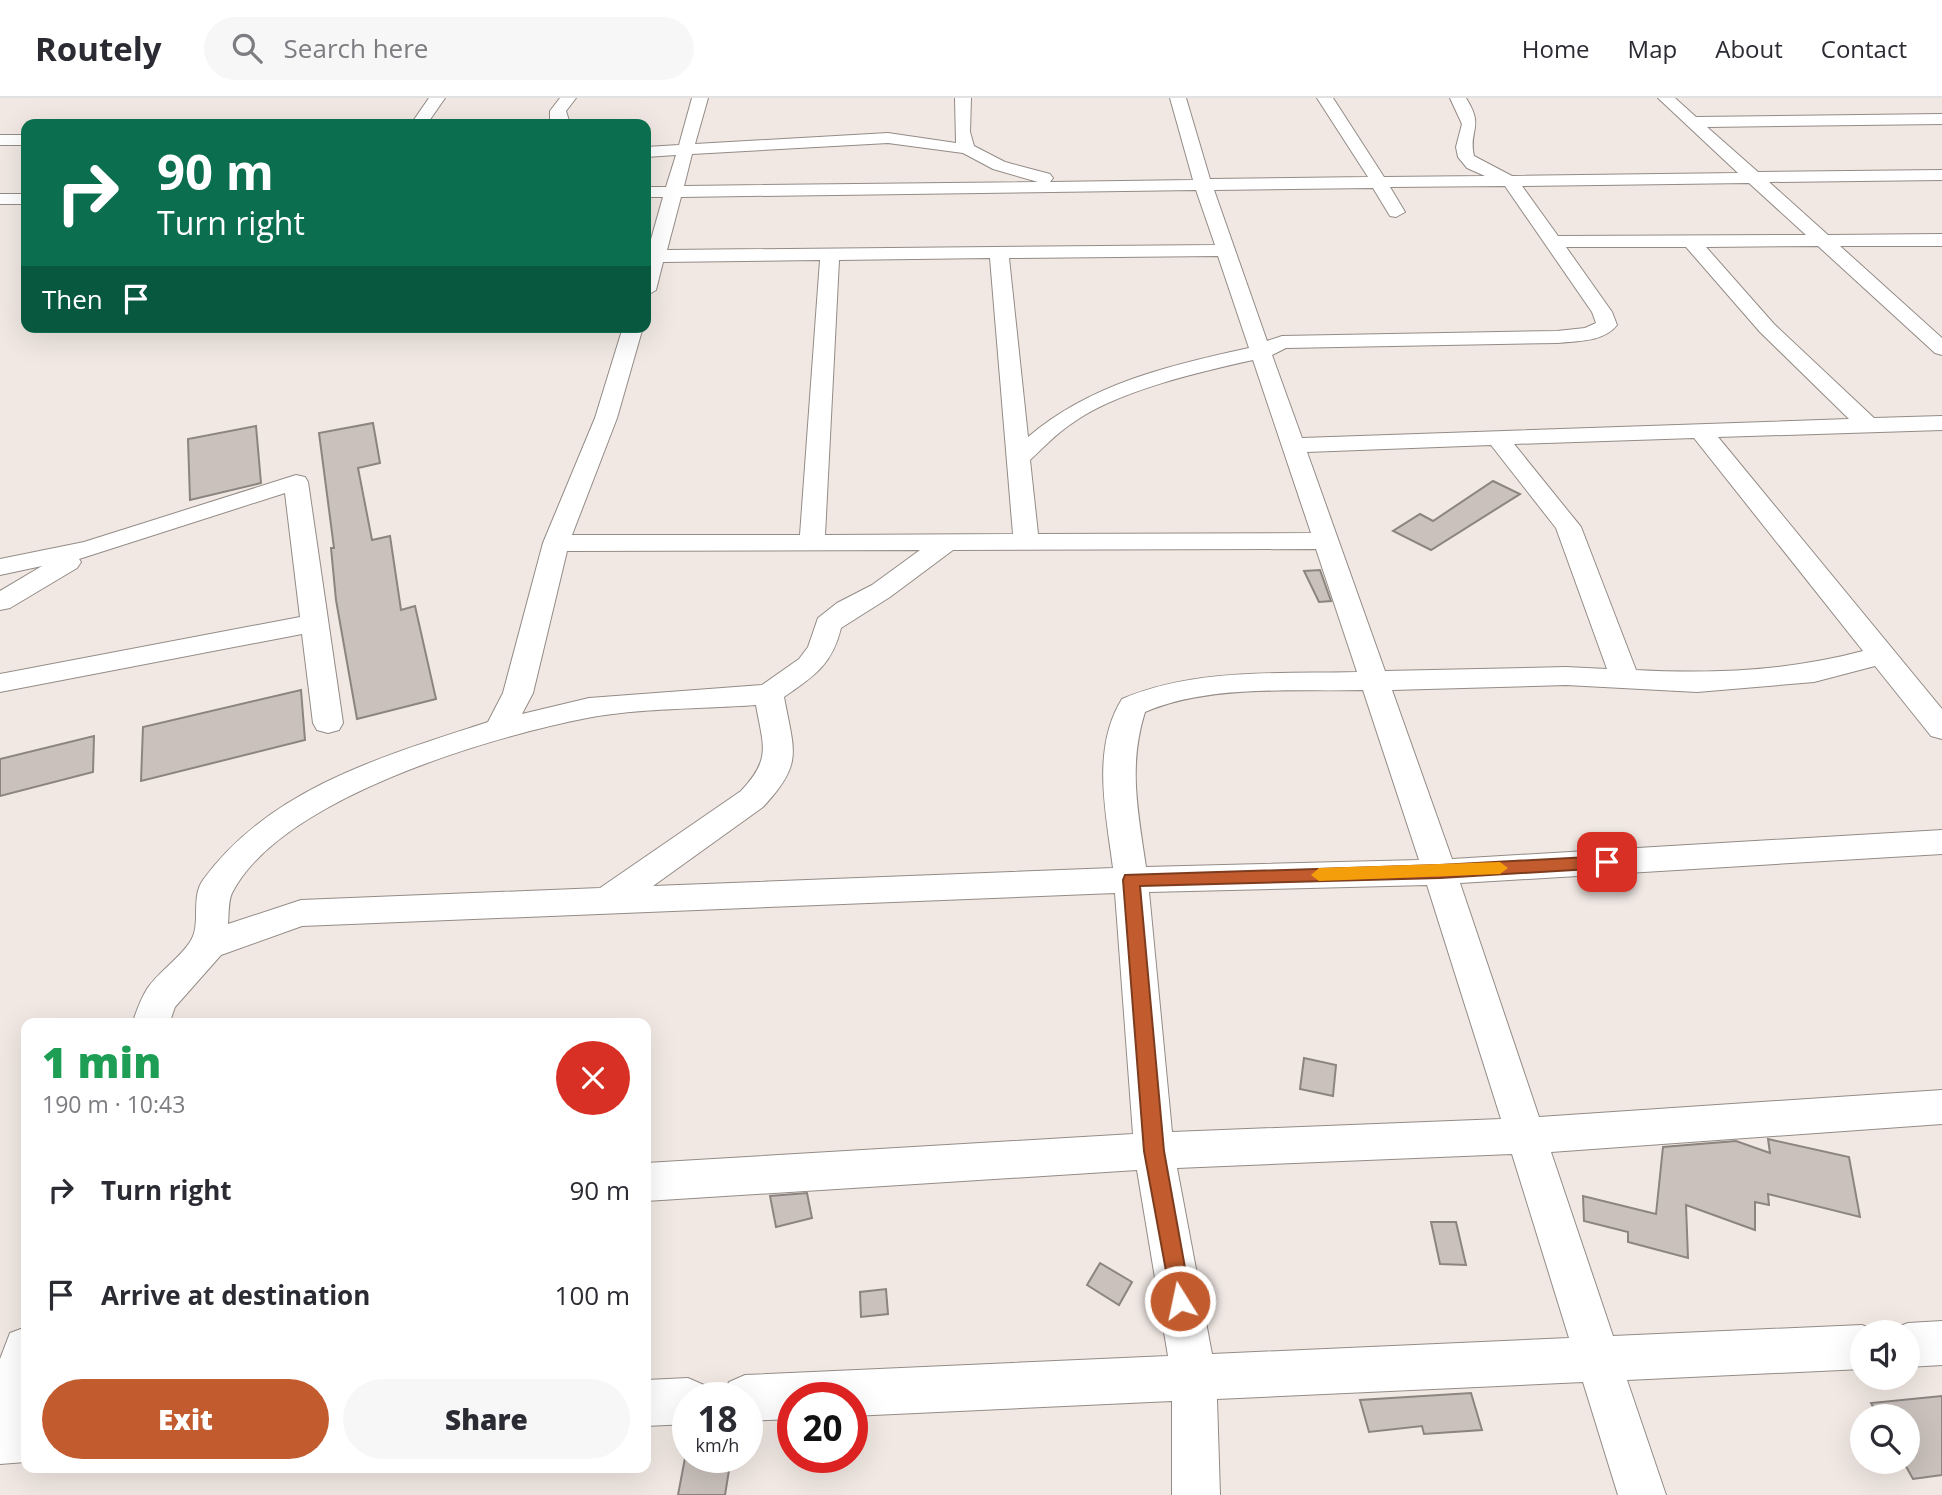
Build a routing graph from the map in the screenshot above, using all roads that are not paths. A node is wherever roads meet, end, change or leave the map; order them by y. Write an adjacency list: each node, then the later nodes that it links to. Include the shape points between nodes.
1 (437, 98): 10 (street)
2 (568, 98): 11 (street)
3 (700, 98): 17 (street)
4 (962, 98): 18 (street)
5 (1178, 98): 24 (street)
6 (1325, 98): 23 (street)
7 (1458, 98): 22 (street, via 1470,124 1466,157)
8 (1666, 98): 14 (street)
9 (1886, 104): 13 (street)
10 (422, 119)
11 (558, 119)
12 (1942, 119): 13 (street)
13 (1857, 120): 14 (street)
14 (1693, 122): 21 (street)
15 (0, 140): 16 (street)
16 (21, 140)
17 (685, 149): 18 (street, via 888,138); 19 (street); 26 (street)
18 (966, 149): 25 (street, via 982,159)
19 (651, 152)
20 (1942, 175): 21 (street)
21 (1754, 177): 22 (street); 34 (street)
22 (1510, 181): 23 (street); 32 (street)
23 (1379, 182): 24 (street); 30 (street)
24 (1203, 184): 25 (street); 35 (street)
25 (1072, 186): 26 (street)
26 (672, 191): 27 (street); 38 (street)
27 (651, 192)
28 (0, 199): 29 (street)
29 (21, 199)
30 (1396, 212)
31 (1942, 240): 34 (street)
32 (1553, 242): 33 (street); 42 (street, via 1607,325 1589,334 1282,342)
33 (1693, 243): 34 (street); 44 (street, via 1767,328)
34 (1825, 243): 41 (street)
35 (1226, 250): 36 (street); 42 (street)
36 (999, 253): 37 (street); 48 (street)
37 (830, 255): 38 (street); 49 (street)
38 (657, 256): 39 (street)
39 (651, 274)
40 (631, 333): 53 (street, via 606,418)
41 (1942, 349)
42 (1261, 352): 47 (street); 48 (street, via 1182,369 1116,393 1064,418)
43 (1942, 423): 44 (street)
44 (1869, 426): 45 (street)
45 (1700, 431): 46 (street); 58 (street)
46 (1497, 438): 47 (street); 60 (street, via 1568,527)
47 (1293, 445): 50 (street)
48 (1018, 458): 52 (street)
49 (812, 541): 51 (street); 53 (street)
50 (1326, 541): 52 (street); 59 (street)
51 (947, 542): 52 (street); 62 (street, via 828,624 822,649 809,666)
52 (1026, 542)
53 (555, 543): 64 (street, via 518,693)
54 (89, 549): 55 (street); 56 (street); 57 (street, via 296,482)
55 (0, 567)
56 (0, 602)
57 (314, 623): 61 (street); 63 (street)
58 (1881, 655): 60 (street, via 1814,673 1761,679); 65 (street)
59 (1374, 680): 60 (street, via 1566,676); 67 (street); 68 (street, via 1238,684 1165,692 1132,706 1120,742 1119,788)
60 (1625, 680)
61 (0, 683)
62 (769, 694): 64 (street, via 628,703); 69 (street, via 782,747 772,781 752,800)
63 (328, 723)
64 (499, 729): 70 (street, via 395,764 317,800 274,827 214,891)
65 (1942, 730)
66 (1942, 842): 67 (street)
67 (1440, 872): 68 (street); 73 (street)
68 (1131, 880): 69 (street); 74 (street)
69 (607, 901): 70 (street, via 301,913)
70 (209, 945): 71 (street, via 160,999)
71 (152, 1018)
72 (1942, 1107): 73 (street)
73 (1526, 1136): 74 (street); 79 (street)
74 (1154, 1151): 75 (street); 81 (street)
75 (651, 1182)
76 (1942, 1343): 77 (street)
77 (1920, 1344)
78 (1850, 1348): 79 (street)
79 (1598, 1360): 81 (street); 89 (street)
80 (21, 1362): 85 (street)
81 (1194, 1377): 82 (street); 88 (street)
82 (763, 1397)
83 (672, 1402): 84 (street)
84 (651, 1403)
85 (0, 1419)
86 (21, 1439): 87 (street)
87 (0, 1441)
88 (1196, 1495)
89 (1642, 1495)

